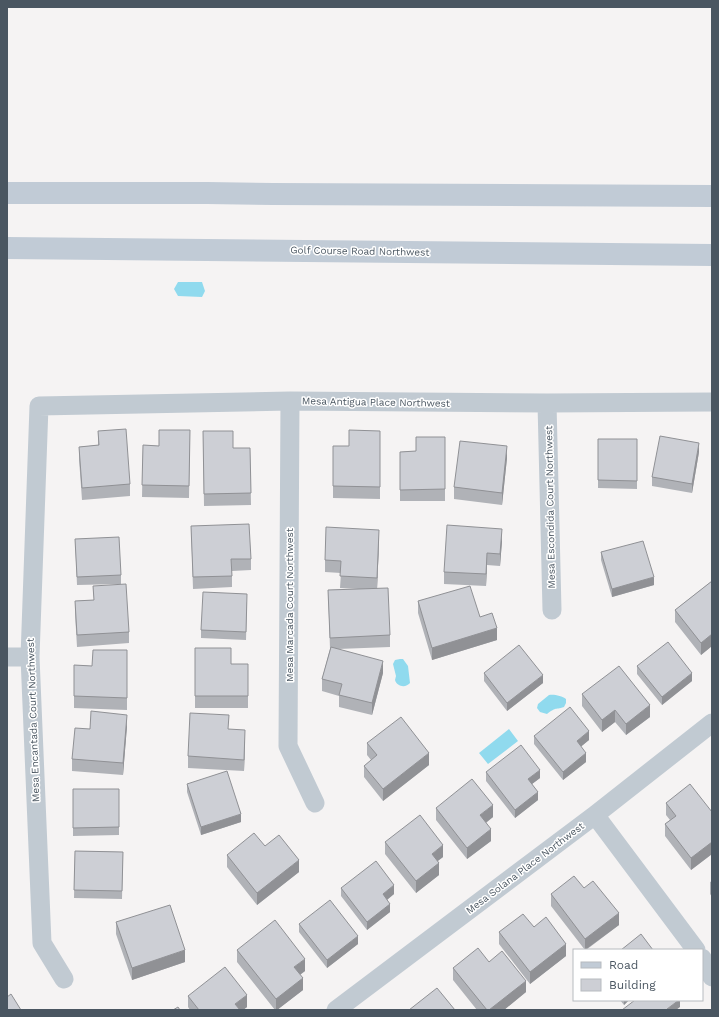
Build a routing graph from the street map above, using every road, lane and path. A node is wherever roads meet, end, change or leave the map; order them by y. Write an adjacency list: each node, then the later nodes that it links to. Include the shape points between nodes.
1 (7, 193): 2 (main road)
2 (712, 196)
3 (7, 248): 4 (main road, Golf Course Road Northwest)
4 (712, 255)
5 (290, 401): 7 (street, Mesa Antigua Place Northwest); 8 (street, Mesa Antigua Place Northwest); 13 (street, Mesa Marcada Court Northwest, via 288,746)
6 (712, 402): 7 (street, Mesa Antigua Place Northwest)
7 (547, 404): 9 (street, Mesa Escondida Court Northwest)
8 (39, 406): 10 (street, Mesa Encantada Court Northwest)
9 (552, 610)
10 (30, 656): 11 (street); 18 (street, Mesa Encantada Court Northwest, via 42,943)
11 (7, 657)
12 (712, 723): 14 (street, Mesa Solana Place Northwest)
13 (315, 802)
14 (595, 815): 15 (street); 19 (street, Mesa Solana Place Northwest)
15 (695, 949)
16 (703, 960): 17 (street)
17 (712, 977)
18 (64, 979)
19 (336, 1010)

